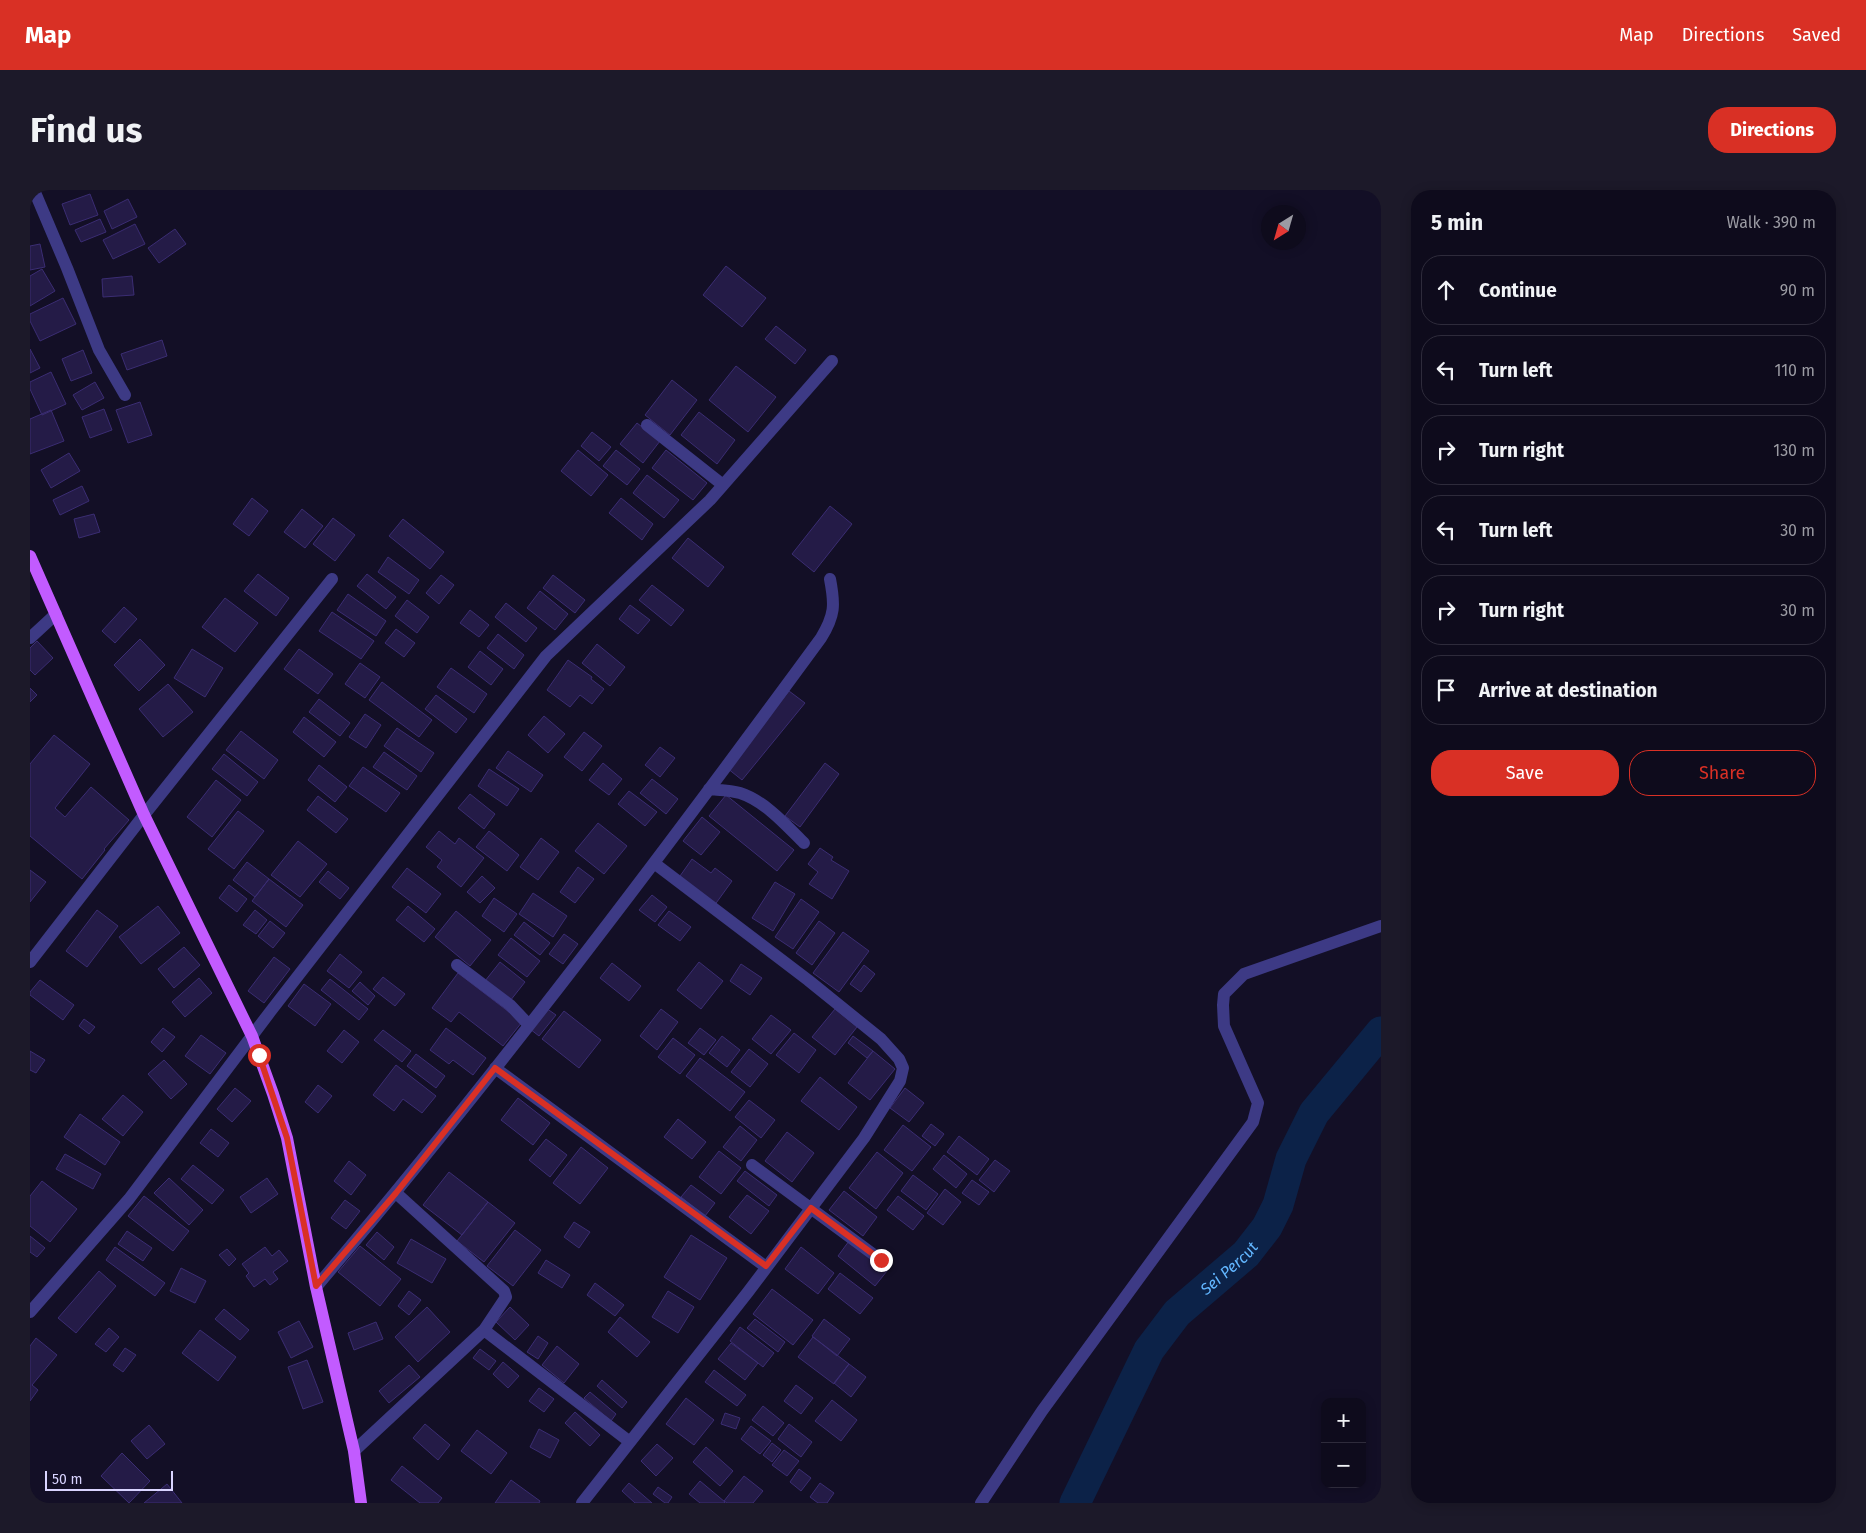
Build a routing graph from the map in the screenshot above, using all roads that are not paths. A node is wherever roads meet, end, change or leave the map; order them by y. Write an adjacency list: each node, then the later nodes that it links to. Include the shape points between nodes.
1 (34, 190): 3 (street, via 99,350)
2 (832, 361): 5 (street)
3 (125, 395)
4 (647, 426): 5 (street)
5 (723, 485): 19 (street, via 546,656)
6 (30, 556): 9 (main road)
7 (332, 579): 12 (street)
8 (830, 579): 11 (street, via 835,601 833,614 821,638)
9 (56, 614): 10 (street); 12 (main road)
10 (30, 638)
11 (709, 789): 13 (street, via 741,794 755,800); 14 (street)
12 (144, 815): 16 (street); 19 (main road)
13 (804, 843)
14 (654, 863): 18 (street); 23 (street, via 808,980 881,1039 899,1059 903,1068 900,1081 864,1138)
15 (1381, 926): 33 (street, via 1244,974 1224,994 1224,1026 1258,1103 1253,1122 1053,1395)
16 (30, 962)
17 (457, 965): 18 (street, via 510,1005)
18 (529, 1025): 20 (street)
19 (252, 1036): 26 (main road, via 287,1138); 27 (street, via 129,1199)
20 (495, 1068): 22 (street); 25 (street)
21 (752, 1165): 23 (street)
22 (396, 1193): 26 (street); 28 (street, via 506,1294)
23 (811, 1208): 24 (street); 25 (street)
24 (881, 1260)
25 (766, 1266): 29 (street)
26 (316, 1286): 30 (main road)
27 (30, 1312)
28 (484, 1330): 29 (street); 30 (street)
29 (630, 1442): 32 (street)
30 (354, 1451): 31 (main road)
31 (361, 1503)
32 (582, 1503)
33 (980, 1503)

